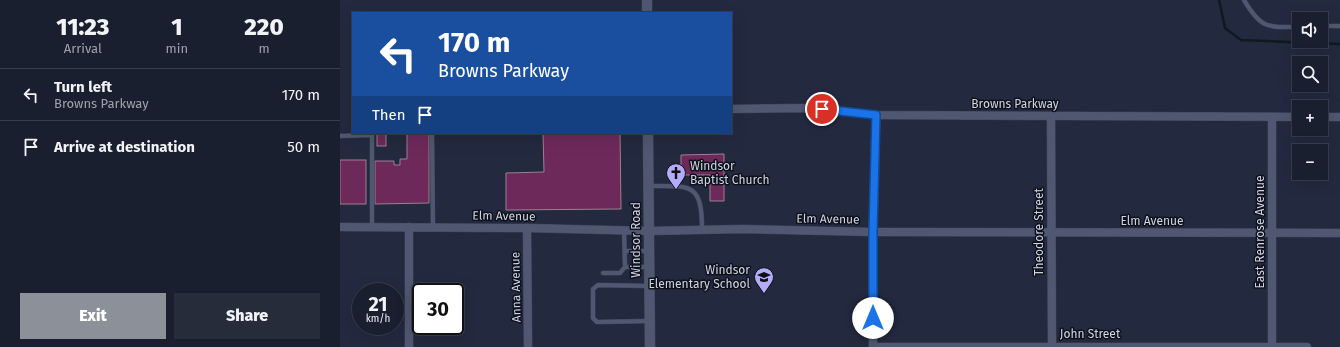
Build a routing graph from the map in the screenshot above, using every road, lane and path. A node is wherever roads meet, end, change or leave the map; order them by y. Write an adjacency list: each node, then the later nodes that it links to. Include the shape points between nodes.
1 (647, 0): 3 (street)
2 (1244, 0): 6 (lane, via 1259,22 1270,26)
3 (647, 12)
4 (1328, 26): 5 (lane)
5 (1340, 26)
6 (1292, 27)
7 (732, 109): 8 (street, Browns Parkway, via 808,108)
8 (876, 115): 9 (street, Browns Parkway); 26 (street)
9 (1051, 116): 10 (street, Browns Parkway); 27 (street, Theodore Street)
10 (1272, 117): 11 (street, Browns Parkway); 28 (street, East Renrose Avenue)
11 (1292, 117)
12 (1328, 117): 13 (street)
13 (1340, 117)
14 (432, 134): 20 (lane)
15 (648, 134): 17 (street, Windsor Road)
16 (340, 136): 18 (lane, via 372,135)
17 (649, 186): 23 (lane, via 686,187 694,191 702,209); 25 (street, Windsor Road)
18 (372, 227): 19 (street, Elm Avenue); 21 (street, Elm Avenue)
19 (409, 227): 20 (street, Elm Avenue); 38 (street)
20 (433, 227): 22 (street, Elm Avenue)
21 (340, 228)
22 (527, 228): 24 (street, Elm Avenue); 39 (street, Anna Avenue)
23 (702, 229): 25 (street, Elm Avenue); 26 (street, Elm Avenue)
24 (624, 230): 25 (street, Elm Avenue); 30 (lane)
25 (649, 231): 31 (street, Windsor Road)
26 (873, 232): 27 (street, Elm Avenue); 41 (street)
27 (1051, 232): 28 (street, Elm Avenue); 37 (street, Theodore Street)
28 (1272, 233): 29 (street, Elm Avenue); 42 (street, East Renrose Avenue)
29 (1340, 233)
30 (624, 250): 31 (lane); 32 (lane)
31 (649, 251): 33 (street, Windsor Road)
32 (625, 267): 33 (lane); 34 (lane, via 620,273)
33 (650, 267): 35 (street, Windsor Road)
34 (603, 273)
35 (650, 286): 36 (street, Windsor Road); 36 (lane, via 598,286 592,293 593,318 597,322)
36 (650, 321): 40 (street, Windsor Road)
37 (1052, 346): 41 (street, John Street); 42 (street, John Street)
38 (410, 347)
39 (528, 347)
40 (650, 347)
41 (873, 347)
42 (1272, 347): 43 (street, John Street)
43 (1307, 347)

